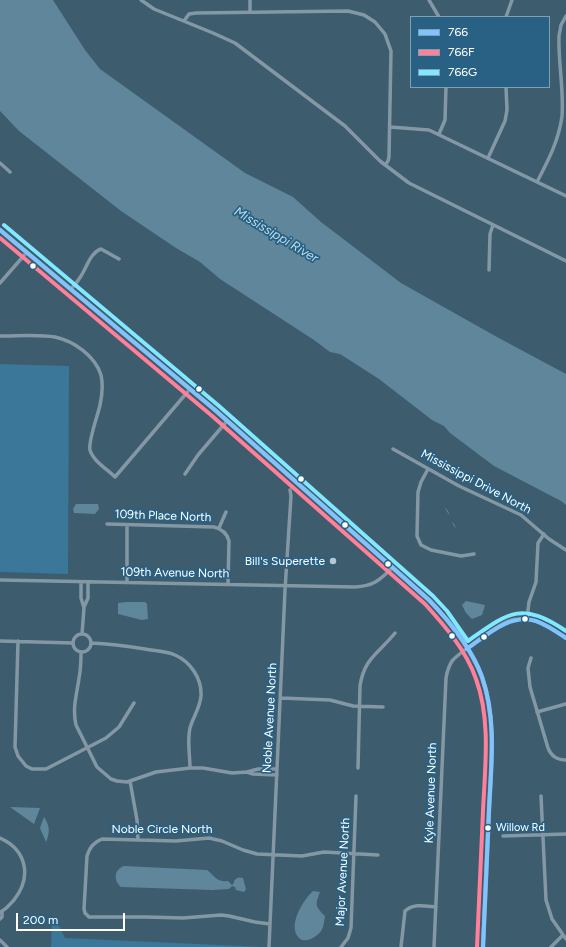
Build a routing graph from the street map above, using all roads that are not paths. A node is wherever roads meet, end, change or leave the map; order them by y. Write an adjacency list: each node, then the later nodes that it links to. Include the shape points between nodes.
1 (141, 0): 9 (street, via 154,9)
2 (250, 0): 5 (street)
3 (430, 0): 6 (street)
4 (512, 0): 7 (street)
5 (250, 12): 9 (street, via 196,13 189,14); 12 (street, via 348,11 364,15 375,22 385,34 391,51)
6 (438, 16)
7 (506, 16)
8 (566, 16): 18 (street, via 560,25 559,36 562,103 560,123 554,147)
9 (184, 21): 16 (street, via 227,39 244,50 345,126)
10 (446, 88): 13 (street, via 445,120)
11 (506, 88): 14 (street, via 505,121)
12 (390, 127): 13 (street, via 425,128); 16 (street, via 389,157)
13 (439, 134): 14 (street)
14 (488, 158): 18 (street)
15 (0, 163): 17 (street)
16 (385, 165): 20 (street, via 409,183)
17 (10, 172)
18 (537, 182): 19 (street)
19 (566, 196)
20 (493, 225): 24 (street); 25 (street, via 490,234)
21 (0, 230): 22 (main road)
22 (27, 252): 26 (street); 27 (main road)
23 (119, 259): 27 (street, via 99,250 90,259)
24 (566, 261)
25 (489, 270)
26 (0, 283)
27 (71, 289): 29 (main road)
28 (0, 336): 29 (street, via 57,338 80,349 93,361 100,374 102,389 90,449 97,460 115,476)
29 (190, 389): 30 (main road)
30 (227, 421): 33 (street); 42 (main road)
31 (393, 449): 32 (street, Mississippi Drive North)
32 (428, 469): 39 (street, Mississippi Drive North, via 521,515); 41 (street, via 418,492 418,541 421,545 442,553 461,556)
33 (185, 474)
34 (290, 490): 48 (street, Noble Avenue North)
35 (226, 512): 38 (street)
36 (107, 524): 37 (street, 109th Place North)
37 (128, 525): 38 (street, 109th Place North); 46 (street)
38 (219, 528): 47 (street, via 225,532 229,540)
39 (544, 534): 40 (street, Mississippi Drive North); 50 (street, via 538,543 536,582 529,602)
40 (566, 550)
41 (474, 554)
42 (392, 568): 48 (street, 109th Avenue North, via 378,581 364,587); 58 (main road, via 435,606)
43 (0, 580): 44 (street, 109th Avenue North)
44 (81, 582): 45 (street, 109th Avenue North); 49 (street)
45 (88, 582): 46 (street, 109th Avenue North); 49 (street, via 88,598)
46 (127, 582): 47 (street, 109th Avenue North)
47 (228, 584): 48 (street, 109th Avenue North)
48 (285, 586): 61 (street, Noble Avenue North)
49 (84, 608): 52 (street)
50 (527, 619): 53 (street, via 542,623); 58 (street, Kyle Avenue North, via 505,622)
51 (395, 633): 64 (street, via 366,665 362,675)
52 (82, 634): 56 (street, via 75,637); 57 (street, via 89,638)
53 (566, 638)
54 (0, 641): 55 (street)
55 (18, 641): 56 (street); 67 (street, via 15,742 18,756 32,769 46,769)
56 (72, 643): 59 (street, via 76,650)
57 (91, 643): 59 (street, via 89,649); 69 (street, via 121,644 175,654 190,665 200,682 201,692 199,706 190,726)
58 (467, 649): 85 (street, Kyle Avenue North, via 453,660 446,678); 96 (main road, via 477,665 484,684 492,731)
59 (81, 652): 67 (street, via 80,677 74,710 76,725)
60 (531, 658): 66 (street, via 528,668 529,679)
61 (281, 698): 64 (street, via 330,700); 70 (street, Noble Avenue North)
62 (134, 704): 67 (street, via 116,730)
63 (566, 704): 66 (street)
64 (360, 706): 65 (street); 71 (street)
65 (383, 707)
66 (537, 712): 68 (street, via 549,751 556,758)
67 (88, 748): 74 (street, via 97,767 105,775 117,781)
68 (566, 760)
69 (190, 768): 72 (street, via 232,773); 74 (street, via 156,772)
70 (277, 768): 72 (street); 73 (street, Noble Avenue North)
71 (358, 768)
72 (247, 772): 73 (street)
73 (277, 775): 82 (street, Noble Avenue North)
74 (130, 781): 81 (street)
75 (356, 796): 83 (street, Major Avenue North)
76 (542, 796): 78 (street)
77 (566, 834): 78 (street)
78 (543, 835): 79 (street); 89 (street, via 546,900 552,919)
79 (503, 836)
80 (0, 838): 86 (street, via 8,841 21,855 25,873 22,887)
81 (138, 840): 82 (street, Noble Circle North, via 176,841 209,838 250,852); 88 (street, Noble Circle North, via 102,839 91,845 87,856 84,903 85,913 89,917 183,918 221,915)
82 (273, 854): 83 (street, Noble Circle North); 88 (street, Noble Avenue North)
83 (354, 854): 84 (street, Noble Circle North); 93 (street, Major Avenue North, via 351,928 348,938)
84 (378, 855)
85 (436, 907): 94 (street, via 414,905 405,911); 95 (street, Kyle Avenue North)
86 (1, 912): 87 (street)
87 (0, 919)
88 (270, 924): 92 (street, Noble Avenue North)
89 (564, 937): 97 (street)
90 (0, 940): 91 (street)
91 (7, 947)
92 (269, 947)
93 (341, 947)
94 (401, 947)
95 (434, 947)
96 (483, 947)
97 (551, 947)

